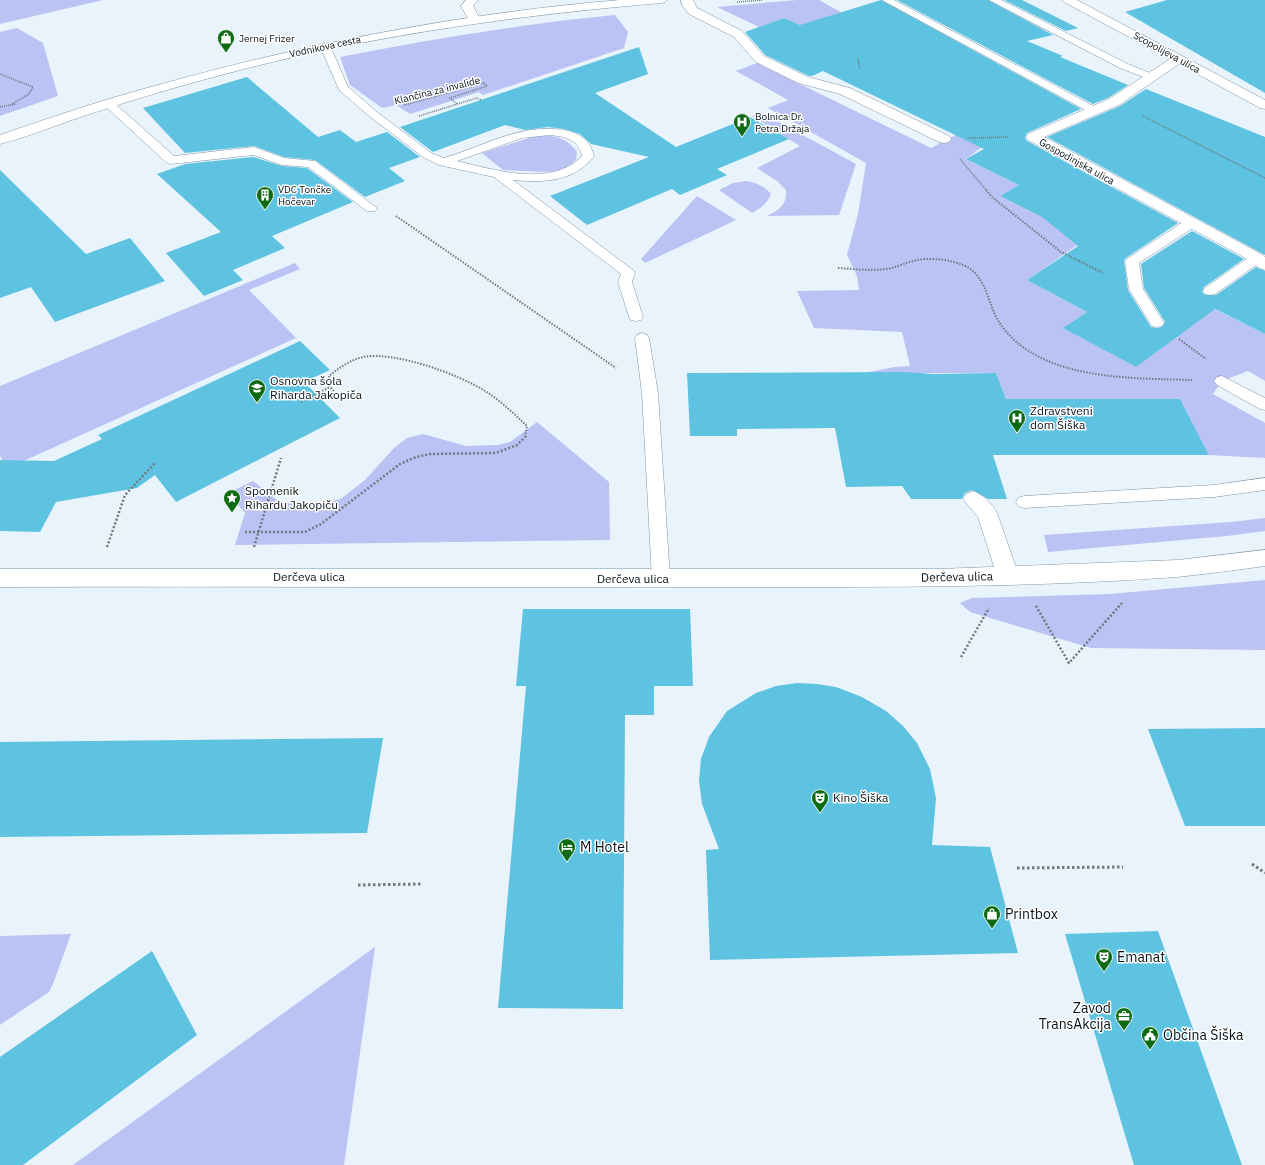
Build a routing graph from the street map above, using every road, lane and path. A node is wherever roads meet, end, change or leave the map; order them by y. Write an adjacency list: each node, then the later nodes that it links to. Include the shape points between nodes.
1 (472, 0): 7 (street, via 467,6)
2 (661, 0): 7 (street, Vodnikova cesta)
3 (686, 0): 22 (street, via 693,11 738,34 760,59 803,80 845,91)
4 (887, 0): 19 (lane)
5 (994, 0): 11 (lane, via 1124,66)
6 (1068, 0): 9 (street, Scopolijeva ulica)
7 (474, 19): 8 (street, Vodnikova cesta)
8 (325, 46): 14 (street, Vodnikova cesta, via 220,71); 24 (lane, via 343,88 427,155)
9 (1179, 59): 11 (street, Gospodinjska ulica); 18 (street, Scopolijeva ulica)
10 (0, 74): 16 (path, via 9,80 33,87 29,94)
11 (1151, 77): 13 (street, Gospodinjska ulica)
12 (481, 100): 15 (path, via 477,98)
13 (1114, 102): 19 (street, Gospodinjska ulica); 26 (path)
14 (108, 104): 23 (street, Vodnikova cesta); 27 (lane, via 170,160 254,151 282,160 311,164)
15 (457, 104): 17 (path, Klančina za invalide, via 450,98 486,86 484,83); 20 (path)
16 (10, 105)
17 (404, 105)
18 (1265, 105)
19 (1095, 111): 21 (street, Gospodinjska ulica)
20 (412, 118)
21 (1033, 137): 22 (path); 28 (street, Gospodinjska ulica)
22 (944, 139): 31 (path, via 992,197 1061,252)
23 (0, 140)
24 (443, 162): 25 (lane); 25 (lane, via 464,157 511,136 540,130 572,136 581,141 588,156 582,164 567,173 522,177)
25 (498, 174): 33 (lane, via 628,273 625,282)
26 (1265, 178)
27 (371, 208): 39 (path, via 397,216)
28 (1191, 223): 29 (street, Gospodinjska ulica); 31 (lane, via 1132,262)
29 (1261, 262): 32 (lane)
30 (838, 268): 36 (path, via 885,269 919,260 946,260 969,268 981,280 999,324 1028,352 1086,373)
31 (1136, 289): 34 (lane)
32 (1210, 290)
33 (636, 316)
34 (1157, 323): 36 (path, via 1213,364)
35 (642, 338): 39 (lane)
36 (1222, 381): 41 (lane)
37 (330, 386): 38 (path); 40 (path); 49 (path, via 329,376 352,360 376,356 397,359 445,373 485,391 527,426 526,436 517,445 496,453 430,454 416,457 400,464 321,524 305,532)
38 (334, 391)
39 (650, 392): 54 (lane)
40 (301, 402)
41 (1265, 405)
42 (281, 458): 49 (path)
43 (155, 463): 45 (path)
44 (1265, 484): 47 (lane, via 1214,491)
45 (125, 495)
46 (973, 499): 51 (street, via 987,513)
47 (1024, 502)
48 (245, 532): 49 (path)
49 (259, 533): 52 (path)
50 (1265, 558): 51 (street, Derčeva ulica, via 1178,568)
51 (1008, 576): 54 (street, Derčeva ulica)
52 (247, 577): 53 (street, Derčeva ulica); 54 (street, Derčeva ulica)
53 (0, 578)
54 (661, 579)
55 (1124, 600): 56 (path, via 1070,663)
56 (1034, 603)
57 (990, 605): 58 (path)
58 (961, 657)
59 (1252, 864): 62 (path)
60 (1123, 867): 61 (path)
61 (1017, 868)
62 (1265, 873)
63 (422, 884): 64 (path)
64 (358, 885)

